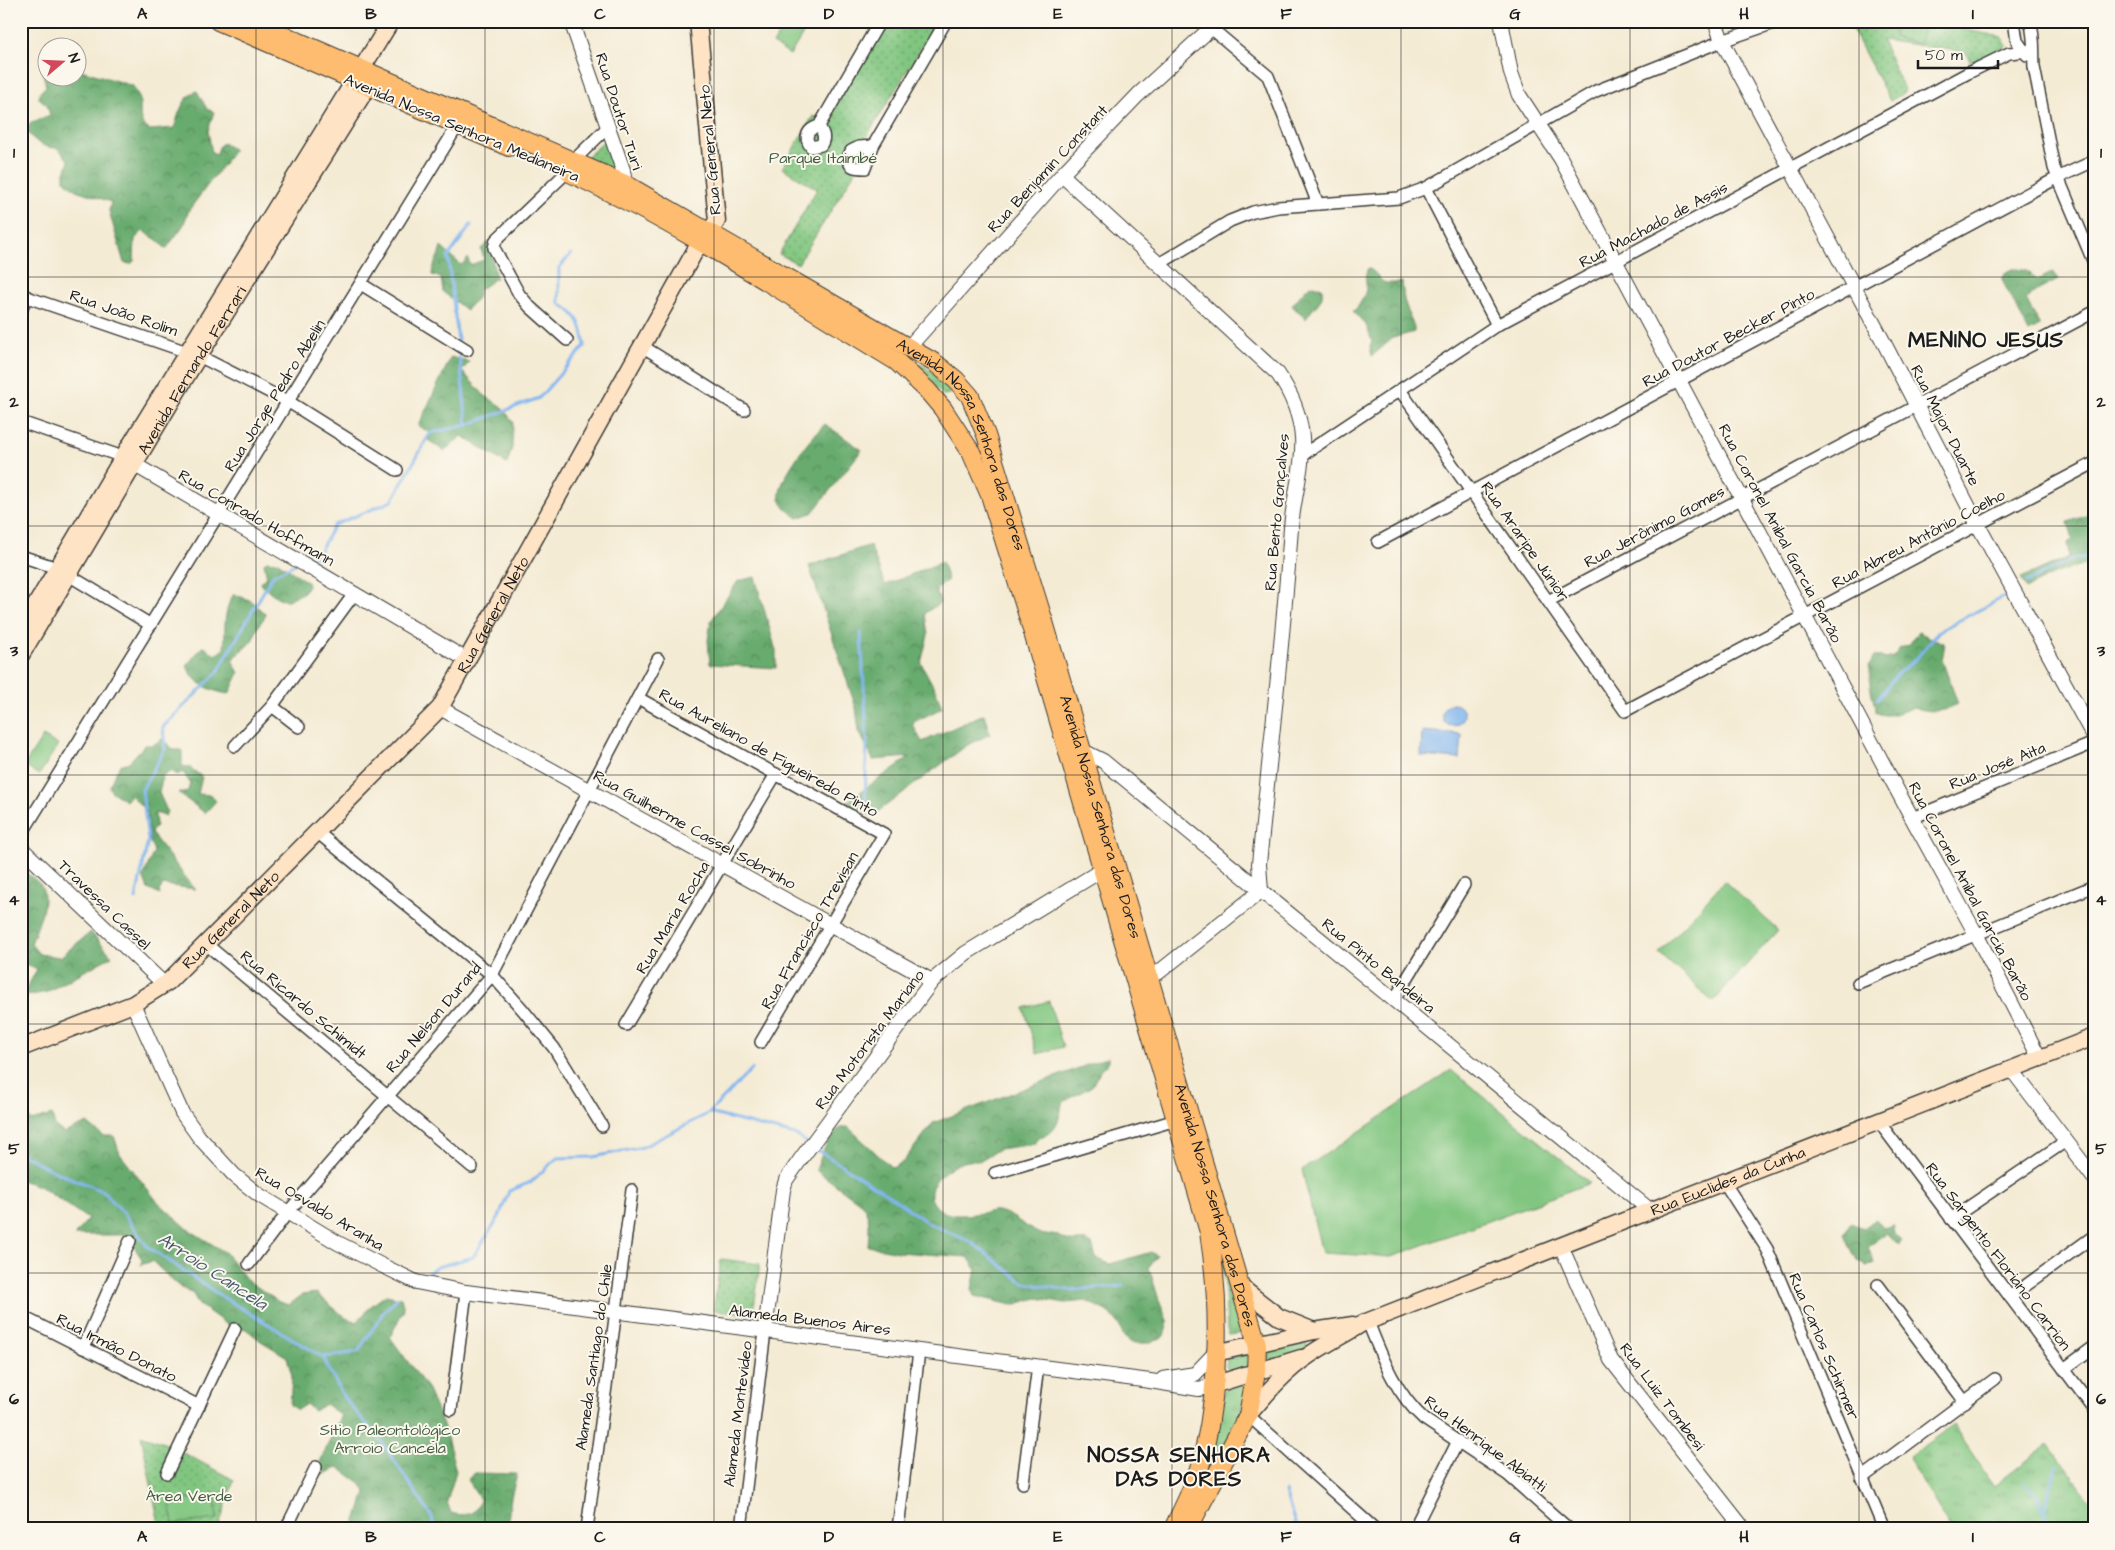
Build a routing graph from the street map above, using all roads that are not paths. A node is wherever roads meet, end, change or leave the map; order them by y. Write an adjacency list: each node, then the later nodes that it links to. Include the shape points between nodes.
1 (218, 21): 16 (main road, Avenida Nossa Senhora Medianeira)
2 (251, 21): 16 (main road, Avenida Nossa Senhora Medianeira)
3 (391, 21): 16 (main road, Avenida Fernando Ferrari)
4 (571, 21): 20 (street, Rua Doutor Turi)
5 (698, 21): 30 (main road, Rua General Neto, via 717,221)
6 (880, 21): 19 (street)
7 (946, 21): 21 (street)
8 (1501, 21): 17 (street, Rua Coronel Anibal Garcia Barão, via 1511,73 1519,95)
9 (1715, 21): 14 (street, Rua Major Duarte)
10 (1780, 21): 14 (street)
11 (2014, 21): 15 (street)
12 (1211, 23): 25 (street, Rua Benjamin Constant); 29 (street, via 1268,76)
13 (2032, 23): 15 (street, via 2034,40)
14 (1722, 41): 17 (street, via 1596,91); 24 (street, Rua Major Duarte)
15 (2024, 47): 24 (street, Rua Machado de Assis); 26 (street, via 2034,67)
16 (365, 78): 18 (main road, Avenida Nossa Senhora Medianeira); 23 (main road, Avenida Nossa Senhora Medianeira); 44 (main road, Avenida Fernando Ferrari)
17 (1539, 124): 28 (street); 31 (street, Rua Coronel Anibal Garcia Barão)
18 (458, 125): 23 (main road, Avenida Nossa Senhora Medianeira); 34 (street, Rua Jorge Pedro Abelin)
19 (819, 126)
20 (608, 127): 23 (street); 27 (street, Rua Doutor Turi, via 623,170)
21 (874, 146)
22 (2094, 161): 26 (street, Rua Doutor Becker Pinto)
23 (570, 167): 27 (main road, Avenida Nossa Senhora Medianeira); 30 (main road, Avenida Nossa Senhora Medianeira, via 620,197); 40 (street, via 496,240 494,248 519,294)
24 (1790, 169): 31 (street, Rua Machado de Assis); 35 (street, Rua Major Duarte)
25 (1062, 175): 33 (street, Rua Bento Gonçalves); 42 (street, Rua Benjamin Constant)
26 (2057, 178): 32 (street); 35 (street, Rua Doutor Becker Pinto)
27 (624, 184): 30 (main road, Avenida Nossa Senhora Medianeira)
28 (1426, 188): 29 (street, via 1399,198); 39 (street)
29 (1318, 204): 33 (street, via 1253,212)
30 (705, 238): 41 (main road, Rua General Neto); 42 (main road, Avenida Nossa Senhora das Dores); 50 (main road, Avenida Nossa Senhora das Dores, via 896,361)
31 (1617, 262): 39 (street, Rua Machado de Assis); 45 (street, Rua Coronel Anibal Garcia Barão)
32 (2094, 263)
33 (1159, 264): 53 (street, Rua Bento Gonçalves, via 1278,374 1288,388 1300,423)
34 (361, 284): 43 (street); 48 (street, Rua Jorge Pedro Abelin)
35 (1854, 288): 45 (street, Rua Doutor Becker Pinto); 49 (street, Rua Major Duarte)
36 (24, 296): 37 (street); 44 (street, Rua João Rolim)
37 (21, 312)
38 (2094, 312): 49 (street, Rua Jerônimo Gomes)
39 (1497, 326): 46 (street, Rua Machado de Assis)
40 (566, 340)
41 (642, 346): 51 (street); 71 (main road, Rua General Neto)
42 (908, 348): 47 (main road, Avenida Nossa Senhora das Dores, via 935,363)
43 (467, 350)
44 (193, 354): 48 (street, Rua João Rolim); 54 (main road, Avenida Fernando Ferrari)
45 (1680, 381): 57 (street, Rua Doutor Becker Pinto); 58 (street, Rua Coronel Anibal Garcia Barão)
46 (1400, 390): 53 (street, Rua Machado de Assis); 57 (street, Rua Araripe Júnior)
47 (970, 396): 50 (main road); 80 (main road, Avenida Nossa Senhora das Dores, via 1006,500)
48 (289, 402): 56 (street, Rua João Rolim); 59 (street, Rua Jorge Pedro Abelin)
49 (1917, 404): 58 (street, Rua Jerônimo Gomes); 60 (street, Rua Major Duarte)
50 (943, 409): 80 (main road, Avenida Nossa Senhora das Dores, via 971,452 990,495)
51 (744, 410)
52 (21, 422): 54 (street, Rua Conrado Hoffmann)
53 (1301, 456): 92 (street, Rua Bento Gonçalves, via 1293,509 1259,864)
54 (128, 461): 59 (street, Rua Conrado Hoffmann); 63 (main road, Avenida Fernando Ferrari)
55 (2094, 463): 60 (street, Rua Abreu Antônio Coelho)
56 (397, 470)
57 (1472, 492): 61 (street, Rua Doutor Becker Pinto); 65 (street, Rua Araripe Júnior)
58 (1742, 498): 65 (street, Rua Jerônimo Gomes); 66 (street, Rua Coronel Anibal Garcia Barão)
59 (219, 515): 64 (street, Rua Conrado Hoffmann); 67 (street, Rua Jorge Pedro Abelin)
60 (1978, 524): 66 (street, Rua Abreu Antônio Coelho); 77 (street, Rua Major Duarte)
61 (1378, 542)
62 (21, 556): 63 (street)
63 (62, 571): 67 (street); 68 (main road, Avenida Fernando Ferrari); 69 (main road, Avenida Fernando Ferrari)
64 (354, 594): 71 (street, Rua Conrado Hoffmann); 73 (street)
65 (1548, 601): 75 (street, Rua Araripe Júnior)
66 (1805, 616): 75 (street, Rua Abreu Antônio Coelho); 83 (street, Rua Coronel Anibal Garcia Barão)
67 (151, 625): 86 (street, Rua Jorge Pedro Abelin)
68 (21, 630)
69 (21, 655)
70 (658, 659): 72 (street, Rua Nelson Durand)
71 (467, 660): 74 (main road, Rua General Neto)
72 (638, 698): 81 (street, Rua Aureliano de Figueiredo Pinto); 82 (street, Rua Nelson Durand)
73 (272, 706): 76 (street); 79 (street)
74 (440, 708): 82 (street, Rua Guilherme Cassel Sobrinho); 84 (main road, Rua General Neto)
75 (1625, 711)
76 (299, 727)
77 (2094, 737)
78 (2094, 743): 83 (street, Rua José Aita)
79 (235, 746)
80 (1075, 753): 89 (main road, Avenida Nossa Senhora das Dores); 92 (street, Rua Pinto Bandeira, via 1103,761); 97 (main road, Avenida Nossa Senhora das Dores)
81 (776, 774): 85 (street, Rua Aureliano de Figueiredo Pinto); 88 (street, Rua Maria Rocha)
82 (589, 791): 88 (street, Rua Guilherme Cassel Sobrinho); 96 (street, Rua Nelson Durand)
83 (1912, 818): 94 (street, Rua Coronel Anibal Garcia Barão)
84 (317, 832): 95 (main road, Rua General Neto); 96 (street)
85 (884, 834): 93 (street, Rua Francisco Trevisan)
86 (21, 835)
87 (21, 848): 100 (street, Travessa Cassel)
88 (722, 865): 93 (street, Rua Guilherme Cassel Sobrinho); 103 (street, Rua Maria Rocha)
89 (1102, 870): 97 (main road, Avenida Nossa Senhora das Dores); 98 (street, Rua Motorista Mariano, via 966,953)
90 (1464, 885): 101 (street)
91 (2094, 886): 94 (street)
92 (1261, 891): 97 (street, via 1160,972); 101 (street, Rua Pinto Bandeira)
93 (830, 925): 98 (street, Rua Guilherme Cassel Sobrinho); 105 (street, Rua Francisco Trevisan)
94 (1977, 936): 99 (street); 107 (street, Rua Coronel Anibal Garcia Barão)
95 (206, 944): 100 (main road, Rua General Neto); 109 (street, Rua Ricardo Schimidt)
96 (492, 975): 109 (street, Rua Nelson Durand); 112 (street, via 554,1048)
97 (1142, 979): 110 (main road, Avenida Nossa Senhora das Dores); 128 (main road, Avenida Nossa Senhora das Dores)
98 (932, 981): 114 (street, Rua Motorista Mariano)
99 (1858, 983)
100 (164, 984): 102 (main road, Rua General Neto)
101 (1394, 1000): 120 (street, Rua Pinto Bandeira)
102 (133, 1004): 106 (main road, Rua General Neto); 121 (street, Rua Osvaldo Aranha, via 182,1113 199,1137 234,1175)
103 (626, 1024)
104 (2094, 1037): 107 (main road, Rua Euclides da Cunha)
105 (761, 1042)
106 (21, 1048)
107 (2040, 1059): 108 (main road, Rua Euclides da Cunha)
108 (2012, 1070): 111 (main road, Rua Euclides da Cunha); 113 (street)
109 (388, 1096): 115 (street, Rua Ricardo Schimidt); 121 (street, Rua Nelson Durand)
110 (1176, 1120): 116 (street); 141 (main road, Avenida Nossa Senhora das Dores, via 1210,1232 1216,1279)
111 (1879, 1122): 118 (main road, Rua Euclides da Cunha); 122 (street, Rua Sargento Floriano Carrion)
112 (602, 1126)
113 (2066, 1141): 117 (street); 122 (street)
114 (800, 1160): 135 (street, Alameda Montevideo, via 783,1190)
115 (472, 1167)
116 (995, 1174)
117 (2094, 1178)
118 (1724, 1182): 120 (main road, Rua Euclides da Cunha); 157 (street, Rua Carlos Schirmer, via 1767,1249)
119 (632, 1190): 131 (street, Alameda Santiago do Chile)
120 (1651, 1211): 125 (main road, Rua Euclides da Cunha)
121 (288, 1212): 126 (street, Rua Nelson Durand); 129 (street, Rua Osvaldo Aranha, via 338,1243 416,1282)
122 (1951, 1219): 130 (street, Rua Sargento Floriano Carrion)
123 (2094, 1236): 130 (street)
124 (130, 1241): 139 (street)
125 (1561, 1246): 133 (main road, Rua Euclides da Cunha); 168 (street, Rua Luiz Tombesi, via 1611,1360)
126 (249, 1264)
127 (1878, 1285): 149 (street)
128 (1242, 1288): 136 (main road, via 1279,1316); 137 (main road, Avenida Nossa Senhora das Dores)
129 (466, 1292): 131 (street, Alameda Buenos Aires); 152 (street)
130 (2010, 1297): 144 (street, Rua Sargento Floriano Carrion)
131 (616, 1311): 135 (street, Alameda Buenos Aires); 160 (street, Alameda Santiago do Chile)
132 (21, 1316): 139 (street, Rua Irmão Donato)
133 (1364, 1323): 136 (main road, Rua Euclides da Cunha); 142 (main road, Rua Euclides da Cunha); 154 (street, Rua Henrique Abiatti, via 1401,1394 1424,1419)
134 (235, 1329): 150 (street)
135 (764, 1331): 140 (street, Alameda Buenos Aires); 161 (street, Alameda Montevideo)
136 (1314, 1331): 137 (main road, Rua Euclides da Cunha)
137 (1257, 1344): 141 (main road, Rua Euclides da Cunha); 145 (main road, Avenida Nossa Senhora das Dores)
138 (2094, 1347): 144 (street)
139 (83, 1348): 150 (street, Rua Irmão Donato)
140 (918, 1351): 143 (street, Alameda Buenos Aires); 162 (street)
141 (1215, 1353): 146 (street, Alameda Buenos Aires, via 1195,1374); 148 (main road, Avenida Nossa Senhora das Dores)
142 (1308, 1356): 145 (main road, Rua Euclides da Cunha); 153 (main road, Rua Euclides da Cunha)
143 (1038, 1366): 146 (street, Alameda Buenos Aires); 158 (street)
144 (2064, 1370): 151 (street, Rua Sargento Floriano Carrion)
145 (1256, 1372): 148 (main road, Rua Euclides da Cunha); 153 (main road, Avenida Nossa Senhora das Dores)
146 (1150, 1380): 148 (street, Alameda Buenos Aires, via 1199,1389)
147 (1995, 1380): 149 (street)
148 (1213, 1385): 163 (main road, Avenida Nossa Senhora das Dores, via 1204,1451 1196,1479)
149 (1965, 1402): 157 (street)
150 (199, 1406): 156 (street)
151 (2094, 1409)
152 (452, 1410)
153 (1248, 1415): 164 (main road, Avenida Nossa Senhora das Dores); 165 (street)
154 (1458, 1441): 166 (street); 167 (street, Rua Henrique Abiatti, via 1508,1475)
155 (316, 1467): 159 (street)
156 (167, 1473)
157 (1862, 1478): 169 (street, Rua Carlos Schirmer)
158 (1023, 1483)
159 (286, 1529)
160 (587, 1529)
161 (741, 1529)
162 (898, 1529)
163 (1173, 1529)
164 (1188, 1529)
165 (1375, 1529)
166 (1414, 1529)
167 (1569, 1529)
168 (1744, 1529)
169 (1884, 1529)

